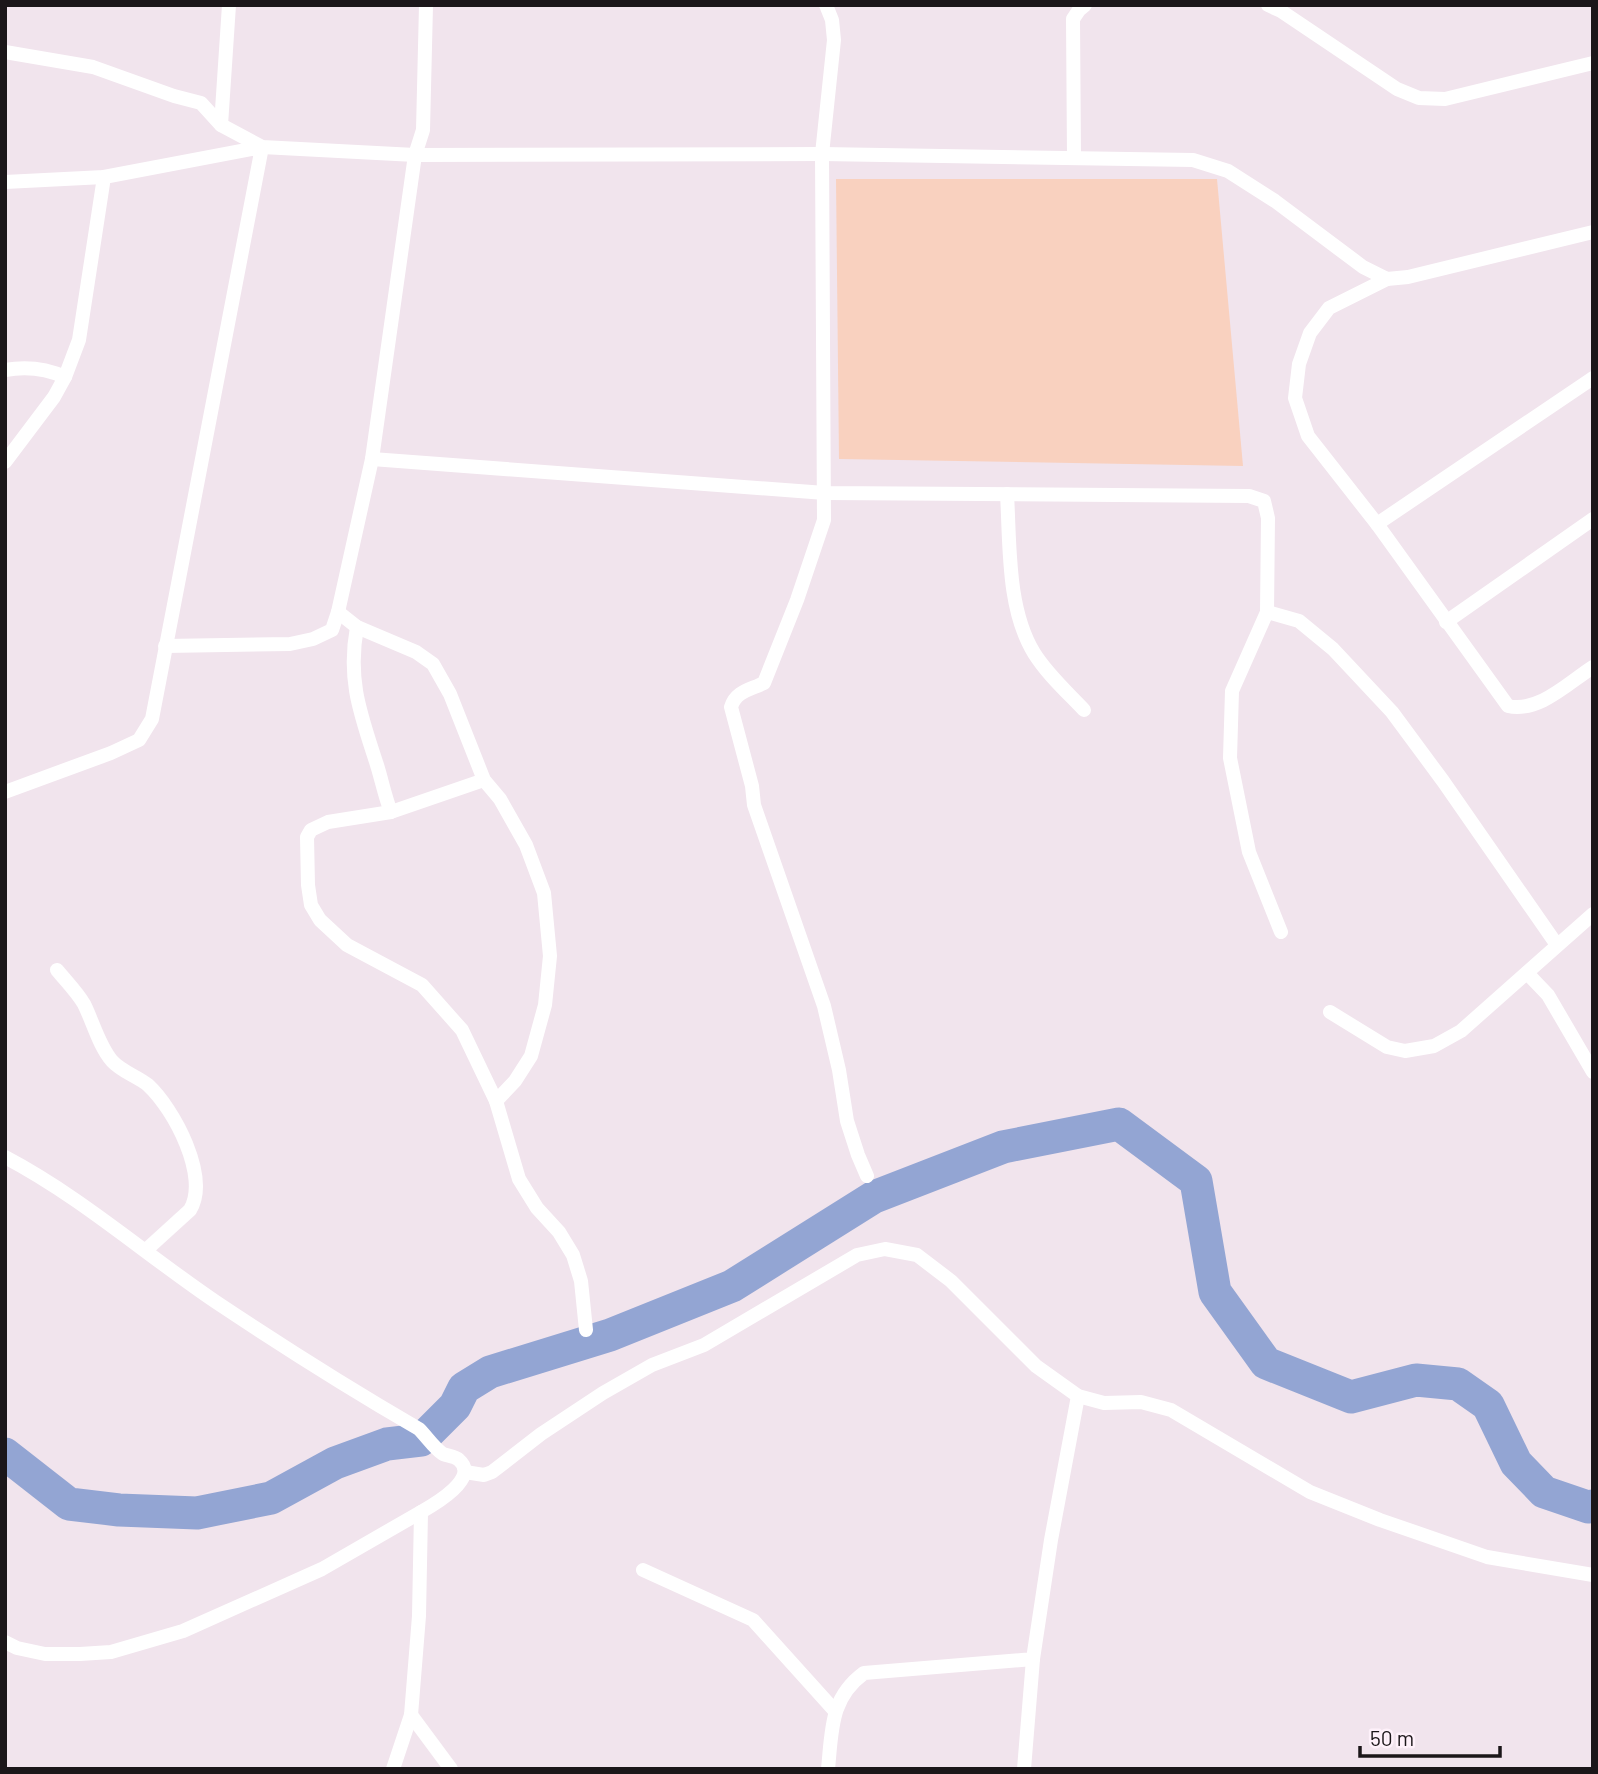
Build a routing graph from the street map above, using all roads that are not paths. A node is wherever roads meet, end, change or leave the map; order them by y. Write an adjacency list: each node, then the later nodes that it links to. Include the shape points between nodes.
1 (229, 5): 8 (street)
2 (426, 5): 11 (street, via 423,130)
3 (826, 5): 10 (street, via 834,40)
4 (1085, 5): 12 (street, via 1073,19)
5 (1268, 5): 7 (street, via 1396,89 1419,98 1445,99)
6 (5, 52): 8 (street, via 93,67 201,103)
7 (1593, 63)
8 (221, 125): 9 (street)
9 (262, 147): 11 (street); 13 (street); 30 (street)
10 (822, 154): 11 (street); 12 (street); 22 (street)
11 (415, 155): 20 (street)
12 (1074, 157): 16 (street, via 1194,160 1228,171 1363,267)
13 (104, 177): 14 (street); 18 (street, via 79,340)
14 (5, 182)
15 (1593, 232): 16 (street)
16 (1387, 279): 25 (street, via 1329,308 1310,333 1299,364 1295,398 1308,436)
17 (5, 370): 18 (street, via 38,368)
18 (65, 377): 21 (street)
19 (1593, 378): 25 (street)
20 (372, 458): 22 (street); 26 (street)
21 (5, 462)
22 (825, 493): 23 (street); 45 (street, via 821,530 764,683 733,699 731,707 761,828 824,1006 847,1121)
23 (1007, 494): 27 (street, via 1249,496 1264,501 1268,518); 32 (street, via 1016,608 1023,632 1035,655)
24 (1593, 519): 28 (street)
25 (1377, 524): 28 (street)
26 (338, 612): 29 (street); 30 (street, via 332,630 290,644)
27 (1267, 612): 37 (street, via 1232,691 1230,758 1250,852); 38 (street, via 1299,621 1333,649 1392,712)
28 (1446, 622): 31 (street, via 1508,706 1522,709 1542,701)
29 (357, 628): 33 (street, via 416,652 433,664); 35 (street, via 352,677)
30 (165, 646): 34 (street, via 152,719 139,740)
31 (1593, 667)
32 (1084, 710)
33 (484, 780): 35 (street); 43 (street, via 526,845 540,881 550,956 545,1005 531,1056)
34 (5, 792)
35 (391, 812): 43 (street, via 328,822 311,830 306,837 311,905 347,945 422,985 462,1030)
36 (1593, 914): 38 (street)
37 (1281, 932)
38 (1557, 945): 40 (street)
39 (57, 970): 46 (street, via 82,1001 112,1061 148,1085 186,1141 197,1191 195,1202)
40 (1527, 973): 41 (street, via 1461,1031 1434,1046 1405,1051 1387,1047); 42 (street, via 1548,995)
41 (1330, 1012)
42 (1593, 1072)
43 (496, 1101): 47 (street, via 519,1179 573,1255)
44 (5, 1157): 46 (street)
45 (867, 1176)
46 (146, 1250): 49 (street, via 214,1301 419,1429 444,1454 458,1459)
47 (586, 1330)
48 (1078, 1396): 49 (street, via 1035,1366 951,1281 917,1255 885,1249 857,1255 704,1345 642,1371 541,1434 492,1472); 52 (street, via 1171,1410 1310,1492 1380,1520 1487,1557); 54 (street)
49 (465, 1472): 50 (street, via 461,1483)
50 (421, 1512): 53 (street, via 322,1570 170,1634 111,1652 80,1654 45,1654); 56 (street)
51 (643, 1570): 55 (street, via 753,1619)
52 (1593, 1575)
53 (5, 1642)
54 (1034, 1659): 55 (street, via 864,1673 848,1684); 60 (street)
55 (835, 1711): 59 (street)
56 (411, 1715): 57 (street); 58 (street)
57 (393, 1769)
58 (451, 1769)
59 (828, 1769)
60 (1024, 1769)

